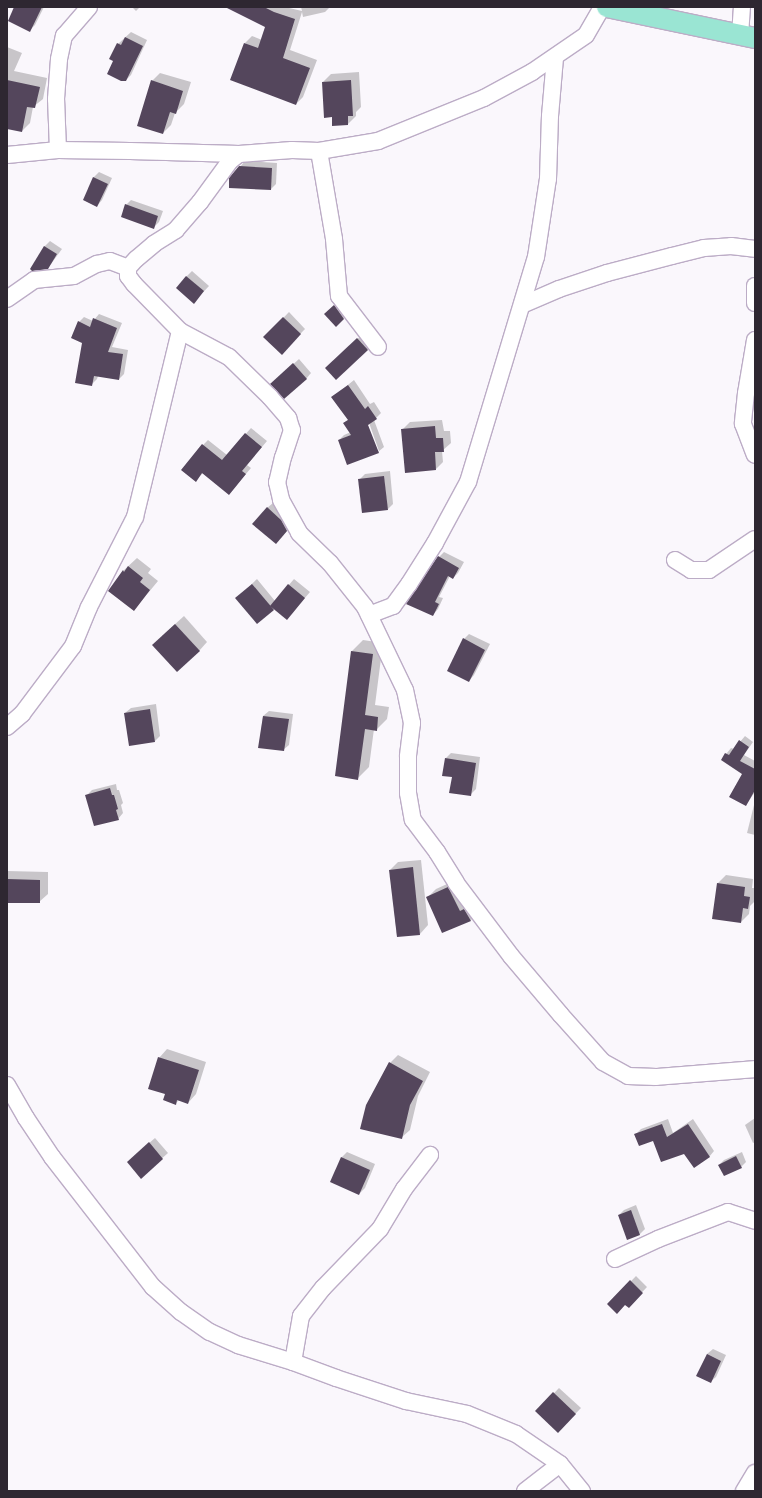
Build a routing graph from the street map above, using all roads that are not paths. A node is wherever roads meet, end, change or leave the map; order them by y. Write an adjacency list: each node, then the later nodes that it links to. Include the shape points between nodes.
1 (89, 7): 7 (street, via 64,36 59,59 56,99)
2 (602, 7): 6 (street, via 586,35)
3 (607, 7): 5 (main road)
4 (742, 7): 5 (street)
5 (748, 37)
6 (555, 58): 8 (street, via 484,98 432,120 378,141); 16 (street, via 548,179 536,257)
7 (58, 150): 9 (street); 10 (street)
8 (319, 151): 9 (street, via 292,150); 19 (street, via 334,239 339,296)
9 (239, 154): 12 (street, via 230,161 176,230 154,244)
10 (7, 155)
11 (755, 249): 16 (street, via 731,246 704,248 593,277)
12 (128, 268): 14 (street, via 110,261 97,264 74,276 34,280); 17 (street, via 128,276 134,284)
13 (755, 286): 15 (street)
14 (7, 299)
15 (755, 303)
16 (522, 305): 23 (street, via 468,482 435,543 393,606)
17 (180, 331): 23 (street, via 230,357 288,418 292,430 278,482 281,500 299,533 330,563); 24 (street, via 135,517 89,607 73,646 22,714)
18 (755, 340): 20 (street, via 743,424)
19 (378, 347)
20 (755, 455)
21 (755, 539): 22 (street, via 709,570 691,570)
22 (675, 560)
23 (369, 615): 25 (street, via 405,690 412,723 408,757 408,793 413,820 511,956 561,1015 603,1062 628,1076 656,1077)
24 (7, 727)
25 (755, 1069)
26 (7, 1085): 30 (street, via 52,1157 153,1286 181,1312 210,1332 238,1345)
27 (430, 1155): 30 (street, via 404,1189 380,1229 323,1288 301,1316)
28 (755, 1221): 29 (street, via 728,1212)
29 (615, 1259)
30 (293, 1362): 31 (street, via 406,1401 467,1414 516,1434)
31 (560, 1464): 33 (street); 34 (street)
32 (755, 1473): 35 (street)
33 (526, 1491)
34 (582, 1491)
35 (744, 1491)

